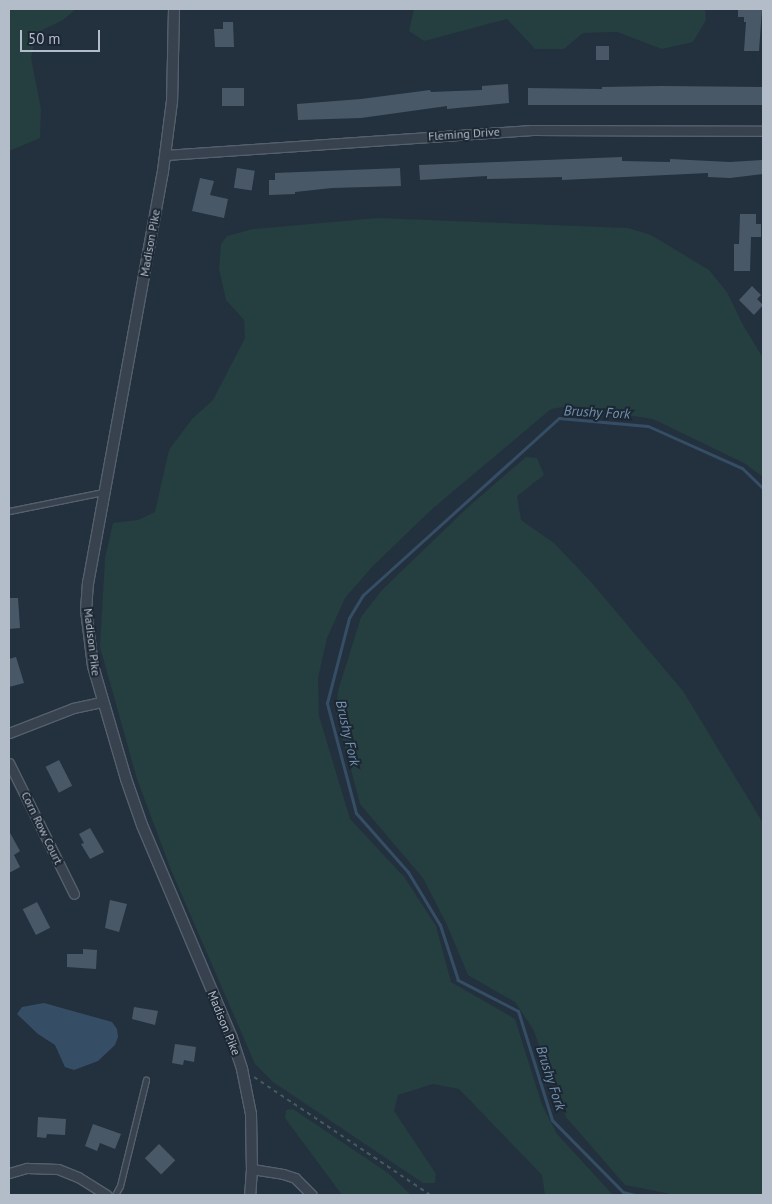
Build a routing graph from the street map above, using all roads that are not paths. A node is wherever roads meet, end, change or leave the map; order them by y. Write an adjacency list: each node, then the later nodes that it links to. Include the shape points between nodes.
1 (174, 9): 3 (street, Madison Pike, via 173,91)
2 (763, 131): 3 (street, Fleming Drive, via 532,130)
3 (165, 155): 4 (street, Madison Pike)
4 (104, 492): 5 (lane); 6 (street, Madison Pike, via 86,610 93,666)
5 (9, 511)
6 (102, 702): 7 (street, via 73,708); 11 (street, Madison Pike, via 142,825 242,1068 251,1114)
7 (9, 733)
8 (9, 763): 9 (street, Corn Row Court)
9 (74, 894)
10 (146, 1080): 14 (lane)
11 (252, 1169): 15 (street, Madison Pike); 16 (street, via 295,1178)
12 (9, 1173): 13 (street, via 27,1168 58,1169)
13 (107, 1195)
14 (115, 1195)
15 (250, 1195)
16 (312, 1195)

